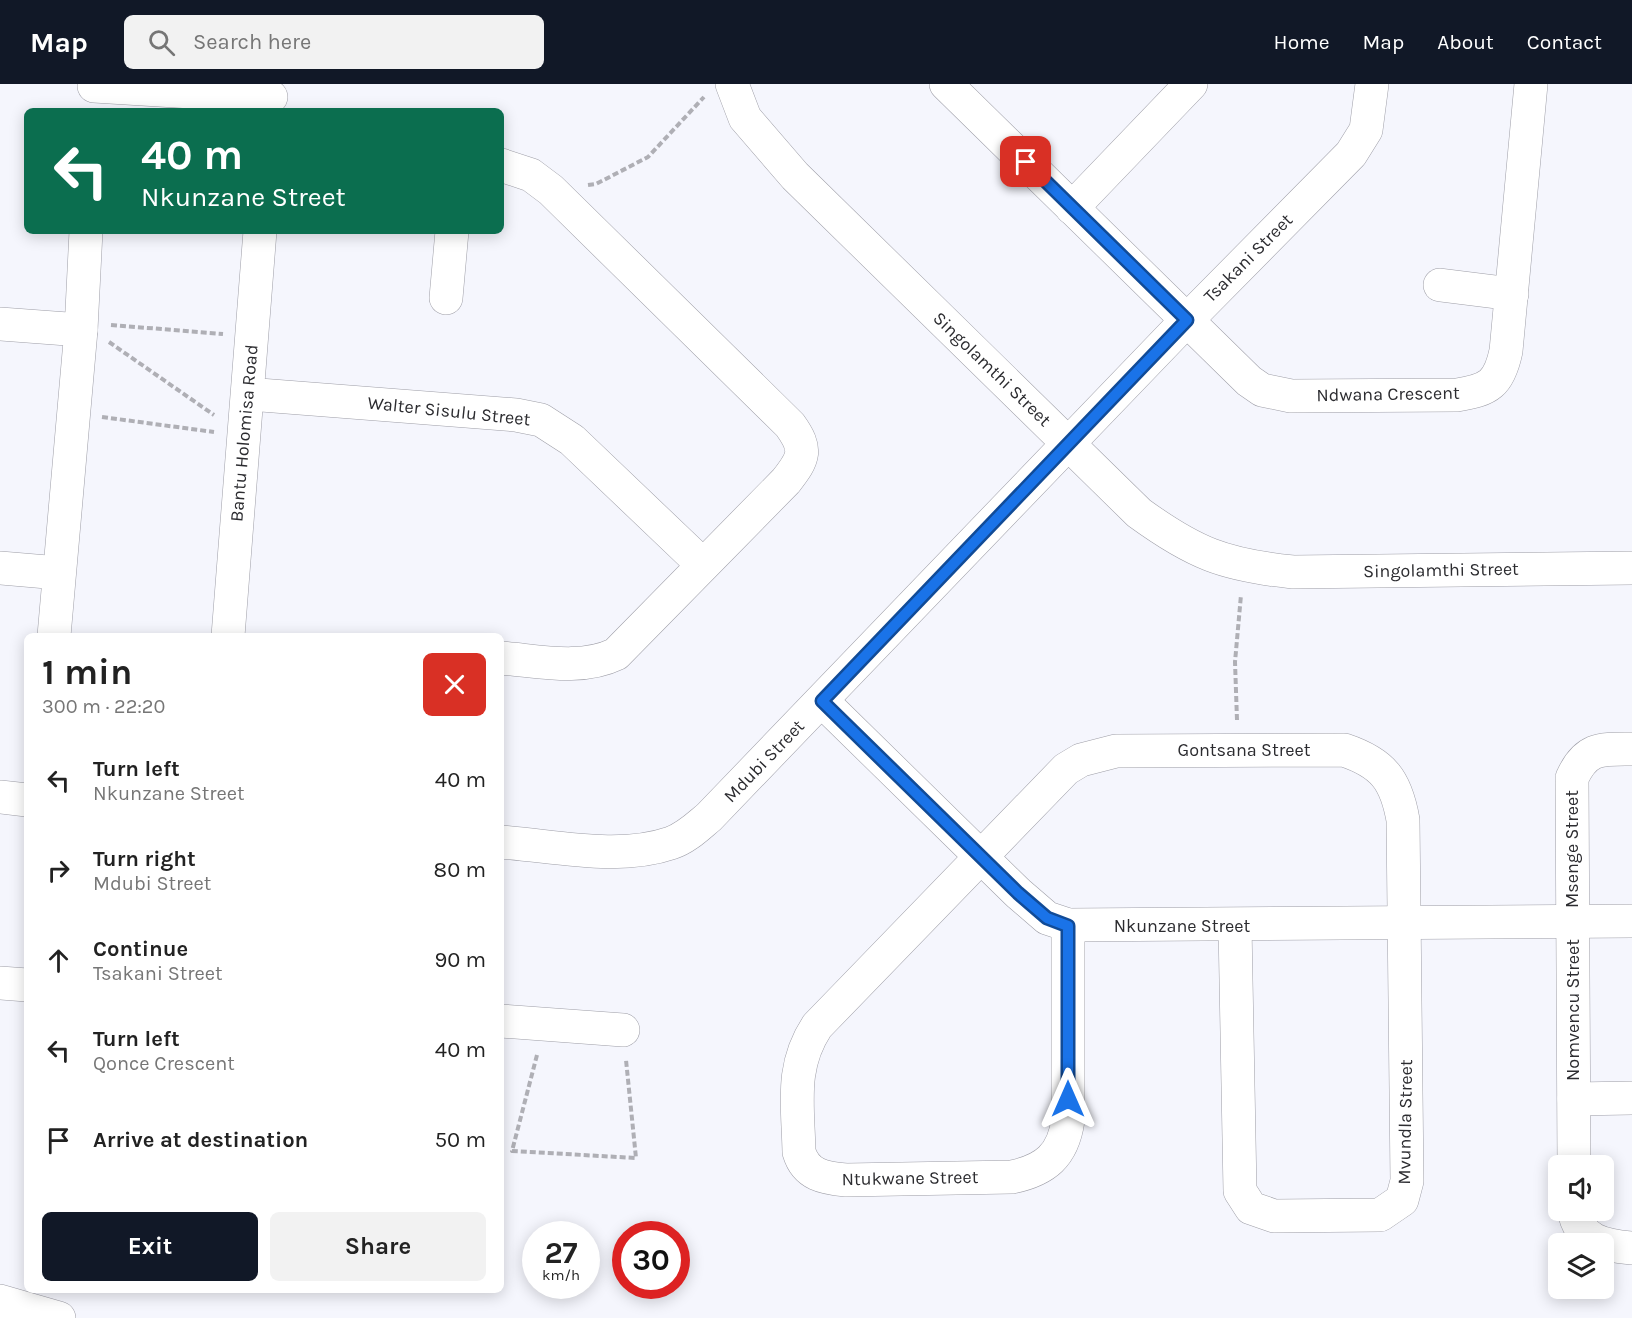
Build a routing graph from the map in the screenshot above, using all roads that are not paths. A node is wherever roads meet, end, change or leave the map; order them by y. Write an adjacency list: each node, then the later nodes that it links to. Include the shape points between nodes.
1 (1191, 84): 9 (street)
2 (1372, 84): 16 (street, Tsakani Street, via 1362,141)
3 (1531, 84): 14 (street, Ndwana Crescent)
4 (733, 89): 20 (street, Singolamthi Street, via 745,118 795,176)
5 (964, 90): 9 (street, Ndwana Crescent)
6 (88, 94): 7 (street)
7 (271, 97)
8 (504, 166): 21 (street, via 531,175 546,186 800,438 801,462)
9 (1072, 208): 16 (street, Ndwana Crescent)
10 (86, 234): 18 (street)
11 (260, 234): 19 (street, Bantu Holomisa Road)
12 (452, 234): 15 (street)
13 (1440, 285): 14 (street)
14 (1512, 294): 16 (street, Ndwana Crescent, via 1506,351 1496,379 1478,391 1457,395 1275,394 1249,381)
15 (446, 298)
16 (1187, 320): 20 (street, Tsakani Street)
17 (0, 324): 18 (street)
18 (81, 326): 24 (street)
19 (248, 394): 21 (street, Walter Sisulu Street, via 541,420 572,440); 26 (street, Bantu Holomisa Road)
20 (1069, 443): 23 (street, Singolamthi Street, via 1138,513 1178,541 1219,560 1293,572); 28 (street, Mdubi Street)
21 (703, 565): 27 (street, via 632,640 602,661 567,664)
22 (0, 568): 24 (street)
23 (1632, 568)
24 (59, 573): 25 (street)
25 (54, 633)
26 (228, 633)
27 (504, 658)
28 (822, 701): 32 (street, Mdubi Street, via 709,817 672,843 598,850); 33 (street, Nkunzane Street)
29 (1632, 749): 34 (street, Msenge Street, via 1601,749 1588,755 1572,778)
30 (0, 797): 31 (street)
31 (24, 800)
32 (504, 842)
33 (981, 856): 36 (street, Gontsana Street, via 1066,769 1081,760 1116,751 1344,750 1363,756 1393,783 1403,820); 37 (street, Nkunzane Street, via 1047,918); 37 (street, Ntukwane Street, via 817,1026 805,1045 797,1083 799,1152 802,1164 811,1172 846,1180 1012,1177 1034,1172 1051,1160 1060,1147 1068,1120)
34 (1573, 921): 35 (street, Nkunzane Street); 36 (street, Nkunzane Street); 43 (street, Nomvencu Street)
35 (1632, 921)
36 (1406, 924): 38 (street, Nkunzane Street); 38 (street, Mvundla Street, via 1407,1180 1402,1200 1380,1215 1274,1216 1251,1208 1240,1191)
37 (1068, 926): 38 (street, Nkunzane Street)
38 (1235, 926)
39 (0, 982): 40 (street)
40 (24, 984)
41 (504, 1021): 42 (street)
42 (623, 1030)
43 (1574, 1098): 44 (street, Nomvencu Street); 45 (street, Nomvencu Street)
44 (1632, 1098)
45 (1574, 1155)
46 (1576, 1221): 47 (street, via 1587,1236)
47 (1632, 1248)
48 (0, 1301): 49 (street)
49 (59, 1318)

